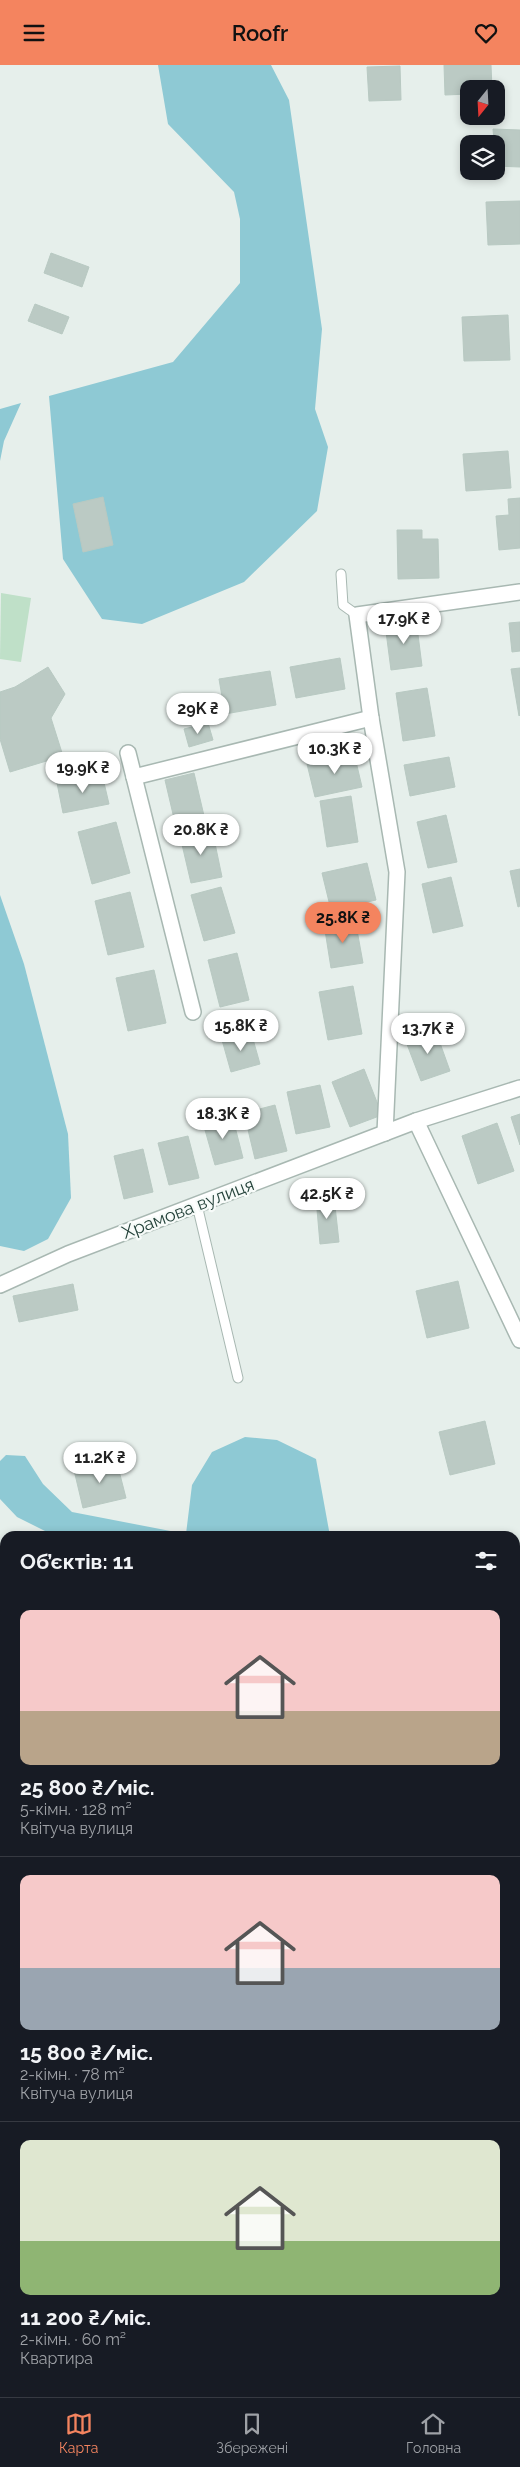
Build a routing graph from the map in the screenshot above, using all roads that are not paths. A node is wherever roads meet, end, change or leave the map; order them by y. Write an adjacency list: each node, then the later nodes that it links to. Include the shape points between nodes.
1 (341, 574): 3 (lane, via 343,605)
2 (520, 592): 3 (street)
3 (357, 615): 4 (street)
4 (371, 718): 6 (street); 10 (street, via 397,872)
5 (128, 753): 6 (street)
6 (134, 777): 7 (street)
7 (193, 1012)
8 (520, 1088): 9 (street, Храмова вулиця)
9 (416, 1121): 10 (street, Храмова вулиця); 13 (street)
10 (384, 1133): 11 (street, Храмова вулиця)
11 (197, 1205): 12 (street, Храмова вулиця); 14 (lane)
12 (0, 1285)
13 (520, 1340)
14 (238, 1378)

